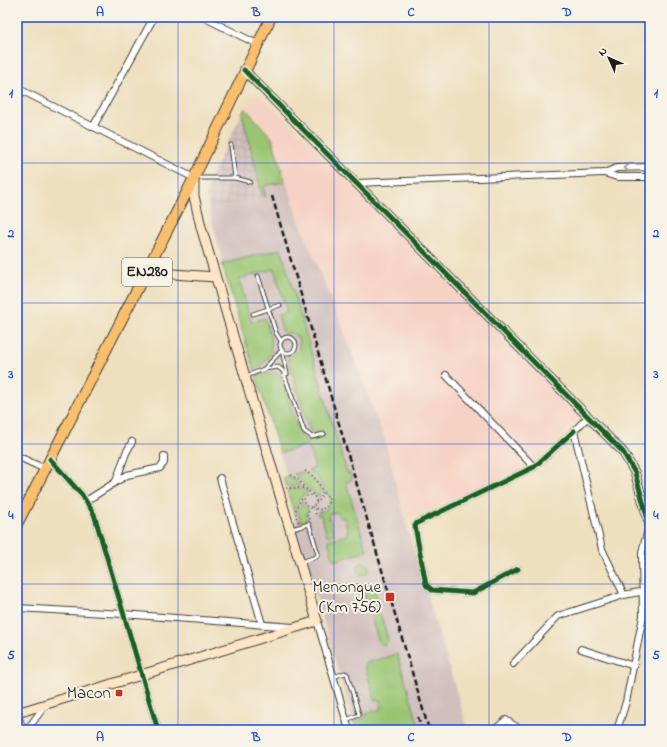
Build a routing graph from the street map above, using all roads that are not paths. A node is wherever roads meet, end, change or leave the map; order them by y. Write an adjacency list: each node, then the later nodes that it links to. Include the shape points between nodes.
1 (154, 17): 7 (street)
2 (203, 17): 4 (street)
3 (271, 17): 4 (main road, EN280)
4 (257, 44): 5 (main road, EN280)
5 (244, 70): 12 (main road, EN280); 15 (street)
6 (17, 88): 7 (street)
7 (93, 127): 12 (street)
8 (231, 145): 13 (lane)
9 (650, 167): 10 (street, one-way to 10, via 617,168)
10 (604, 173): 11 (street, via 617,177); 15 (street)
11 (650, 177)
12 (194, 178): 13 (lane); 16 (main road, EN280); 18 (main road, via 194,196)
13 (234, 178): 14 (lane)
14 (250, 182)
15 (357, 183): 28 (street)
16 (146, 272): 18 (main road); 34 (main road, EN280)
17 (258, 276): 20 (lane)
18 (215, 277): 26 (main road)
19 (280, 305): 20 (lane)
20 (268, 309): 21 (lane); 22 (lane)
21 (253, 314)
22 (281, 341): 23 (lane); 23 (lane, via 285,337 290,337 296,342 292,352 286,353)
23 (282, 350): 24 (lane); 27 (lane)
24 (264, 368): 26 (lane); 27 (lane, via 278,367 284,371)
25 (446, 375): 35 (street)
26 (245, 377): 42 (main road)
27 (288, 379): 30 (lane, via 304,431 312,437)
28 (588, 417): 29 (street); 41 (street, via 623,452 632,465)
29 (574, 431): 35 (street); 46 (street, via 602,549)
30 (324, 434)
31 (132, 442): 38 (street)
32 (17, 456): 36 (street)
33 (164, 456): 38 (street, via 164,463 160,468 130,474)
34 (50, 459): 36 (main road, EN280); 39 (street)
35 (534, 467): 44 (street, via 418,523 414,529 426,585 432,590 473,593)
36 (45, 468): 40 (main road, EN280)
37 (220, 478): 50 (street)
38 (116, 481): 39 (street)
39 (86, 501): 48 (street, via 94,514)
40 (17, 524)
41 (650, 527): 45 (street, via 642,552)
42 (290, 530): 43 (main road); 43 (lane, via 309,524 316,547 318,556)
43 (299, 562): 49 (main road)
44 (518, 569)
45 (647, 590): 46 (street); 54 (street)
46 (624, 595): 53 (street, via 558,616)
47 (17, 608): 48 (street)
48 (123, 614): 50 (street); 55 (street)
49 (317, 621): 51 (main road); 56 (street)
50 (262, 624): 51 (street)
51 (296, 627): 55 (main road)
52 (581, 649): 54 (street)
53 (513, 664)
54 (634, 666): 66 (street)
55 (143, 676): 57 (main road); 62 (street)
56 (333, 677): 59 (street); 59 (lane, via 346,673 357,707 359,715)
57 (46, 704): 58 (main road); 61 (street)
58 (17, 713): 60 (street)
59 (346, 720): 63 (street)
60 (23, 730)
61 (27, 730)
62 (158, 730)
63 (349, 730)
64 (494, 730): 65 (street, via 506,720)
65 (522, 730)
66 (617, 730)

